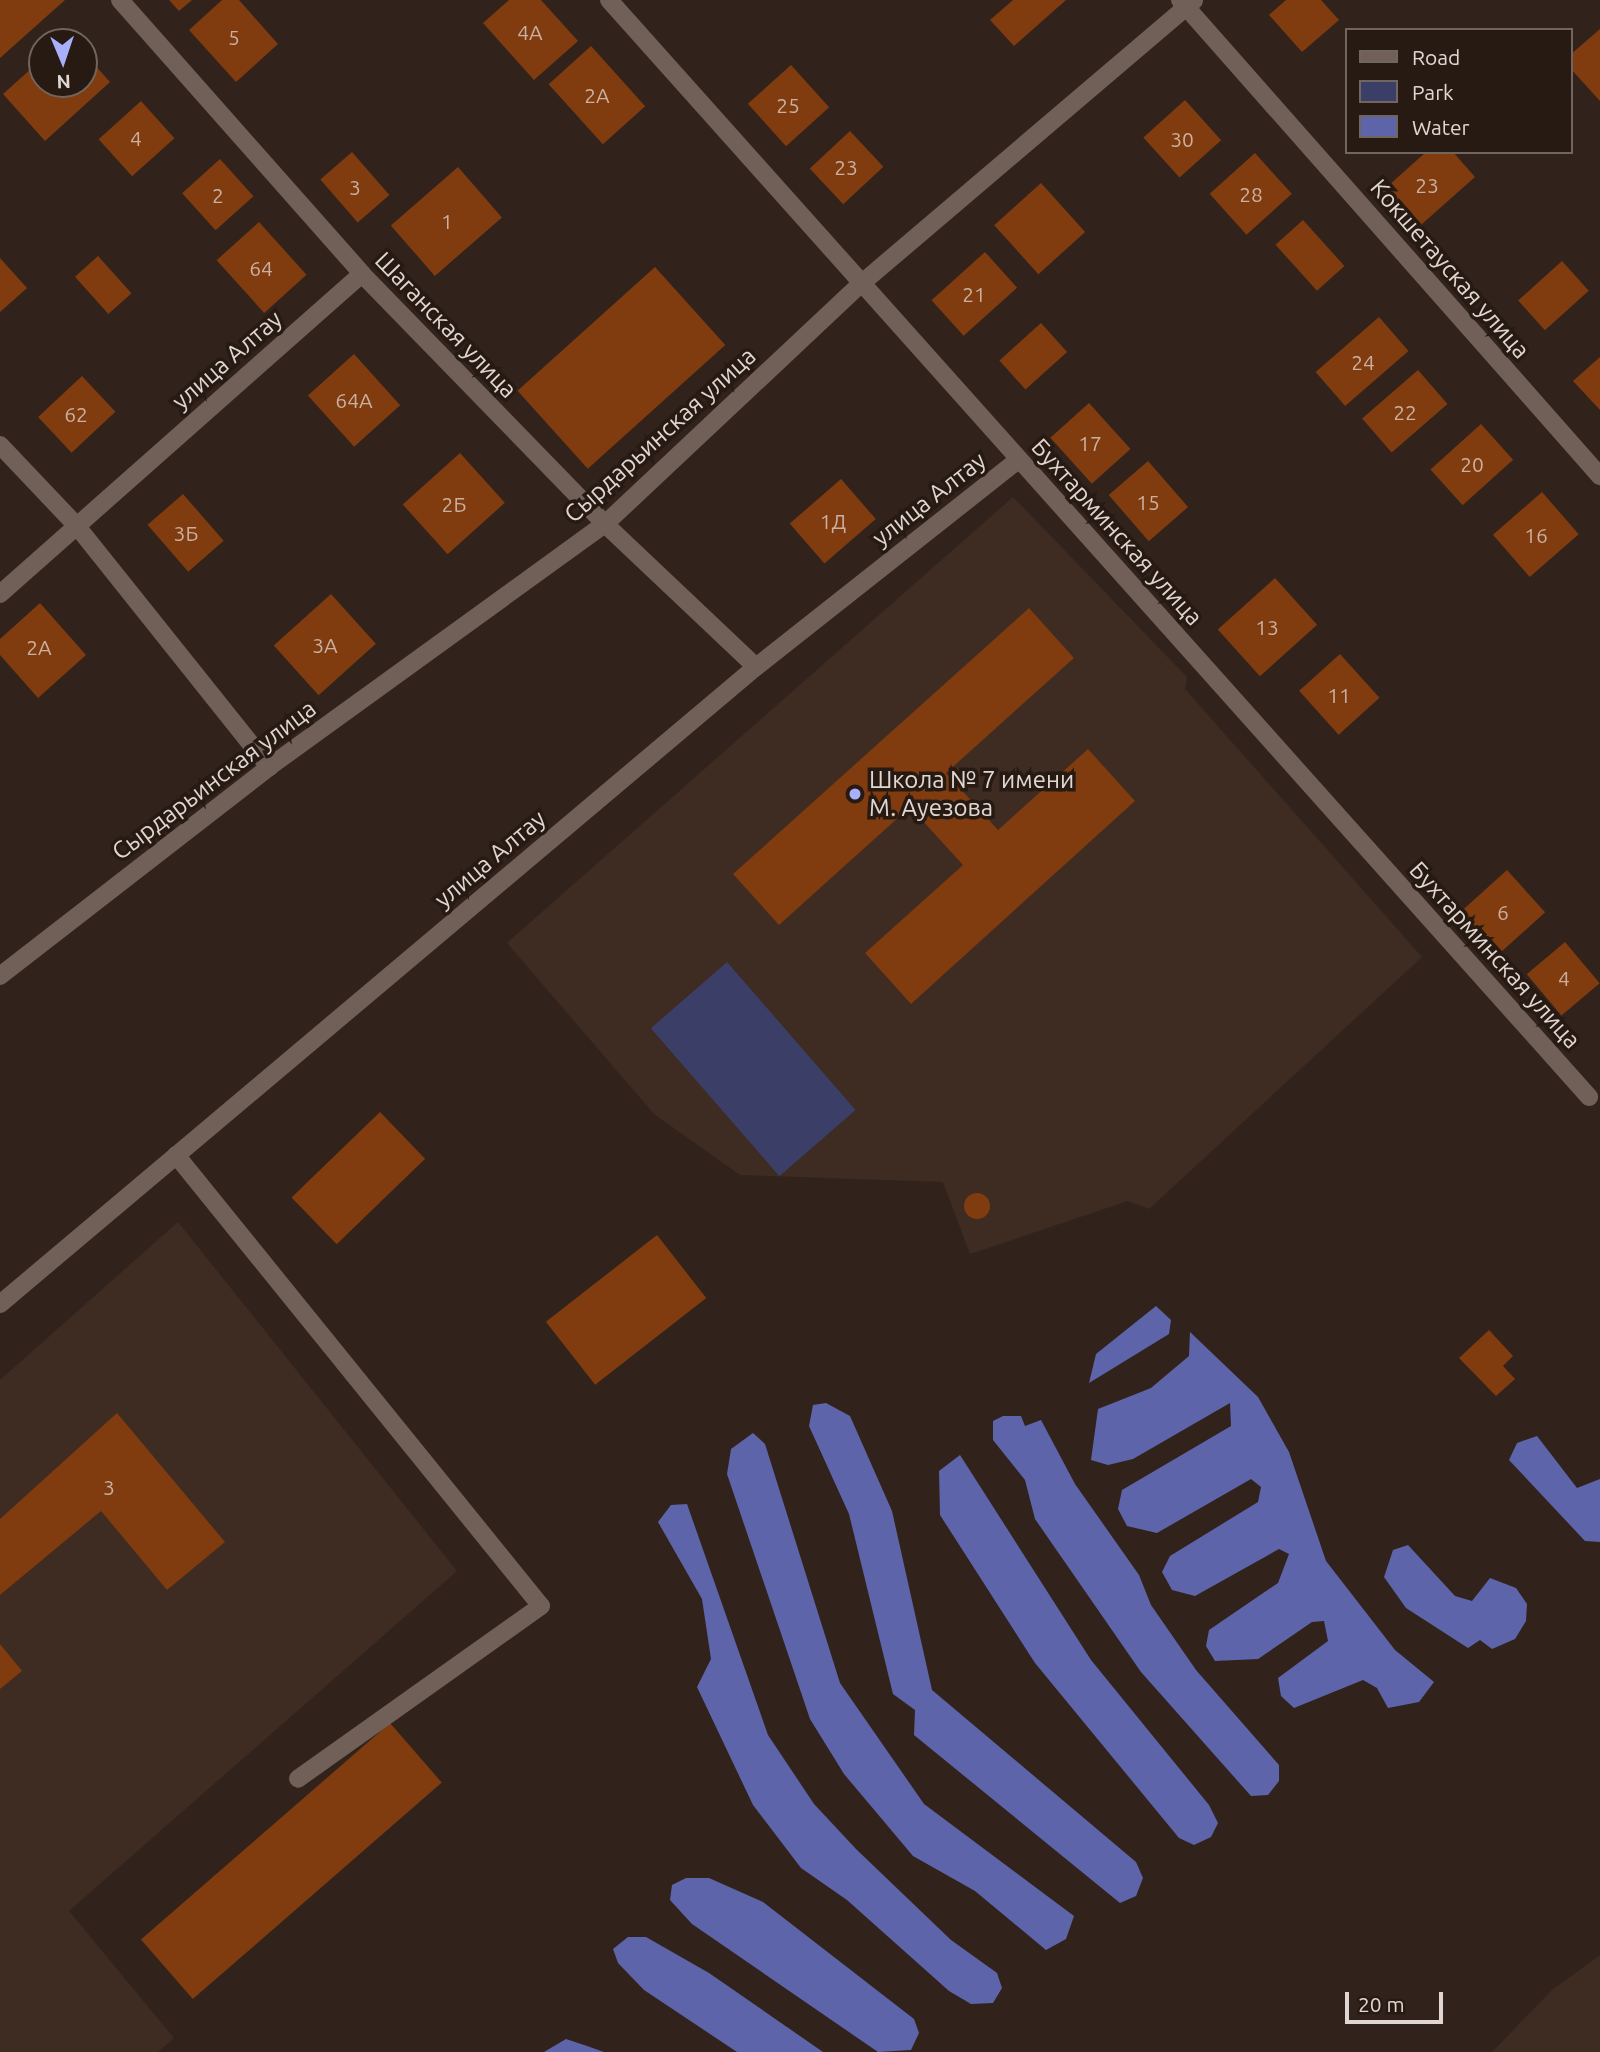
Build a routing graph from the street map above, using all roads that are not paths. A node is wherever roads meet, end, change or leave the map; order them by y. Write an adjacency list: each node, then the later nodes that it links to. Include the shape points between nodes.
1 (120, 0): 4 (street, Шаганская улица)
2 (609, 0): 5 (street, Бухтарминская улица)
3 (1187, 2): 5 (street, Сырдарьинская улица); 8 (street, Кокшетауская улица)
4 (362, 274): 9 (street, Шаганская улица); 10 (street, улица Алтау)
5 (862, 283): 7 (street, Бухтарминская улица); 9 (street, Сырдарьинская улица)
6 (0, 445): 10 (street)
7 (1019, 459): 12 (street, улица Алтау); 15 (street, Бухтарминская улица)
8 (1600, 476)
9 (605, 524): 12 (street, Шаганская улица); 13 (street, Сырдарьинская улица)
10 (76, 525): 11 (street, улица Алтау); 13 (street)
11 (0, 594)
12 (756, 667): 16 (street, улица Алтау)
13 (269, 767): 14 (street, Сырдарьинская улица)
14 (0, 976)
15 (1589, 1097)
16 (176, 1156): 17 (street, улица Алтау); 18 (street, via 541,1606)
17 (0, 1304)
18 (298, 1779)

